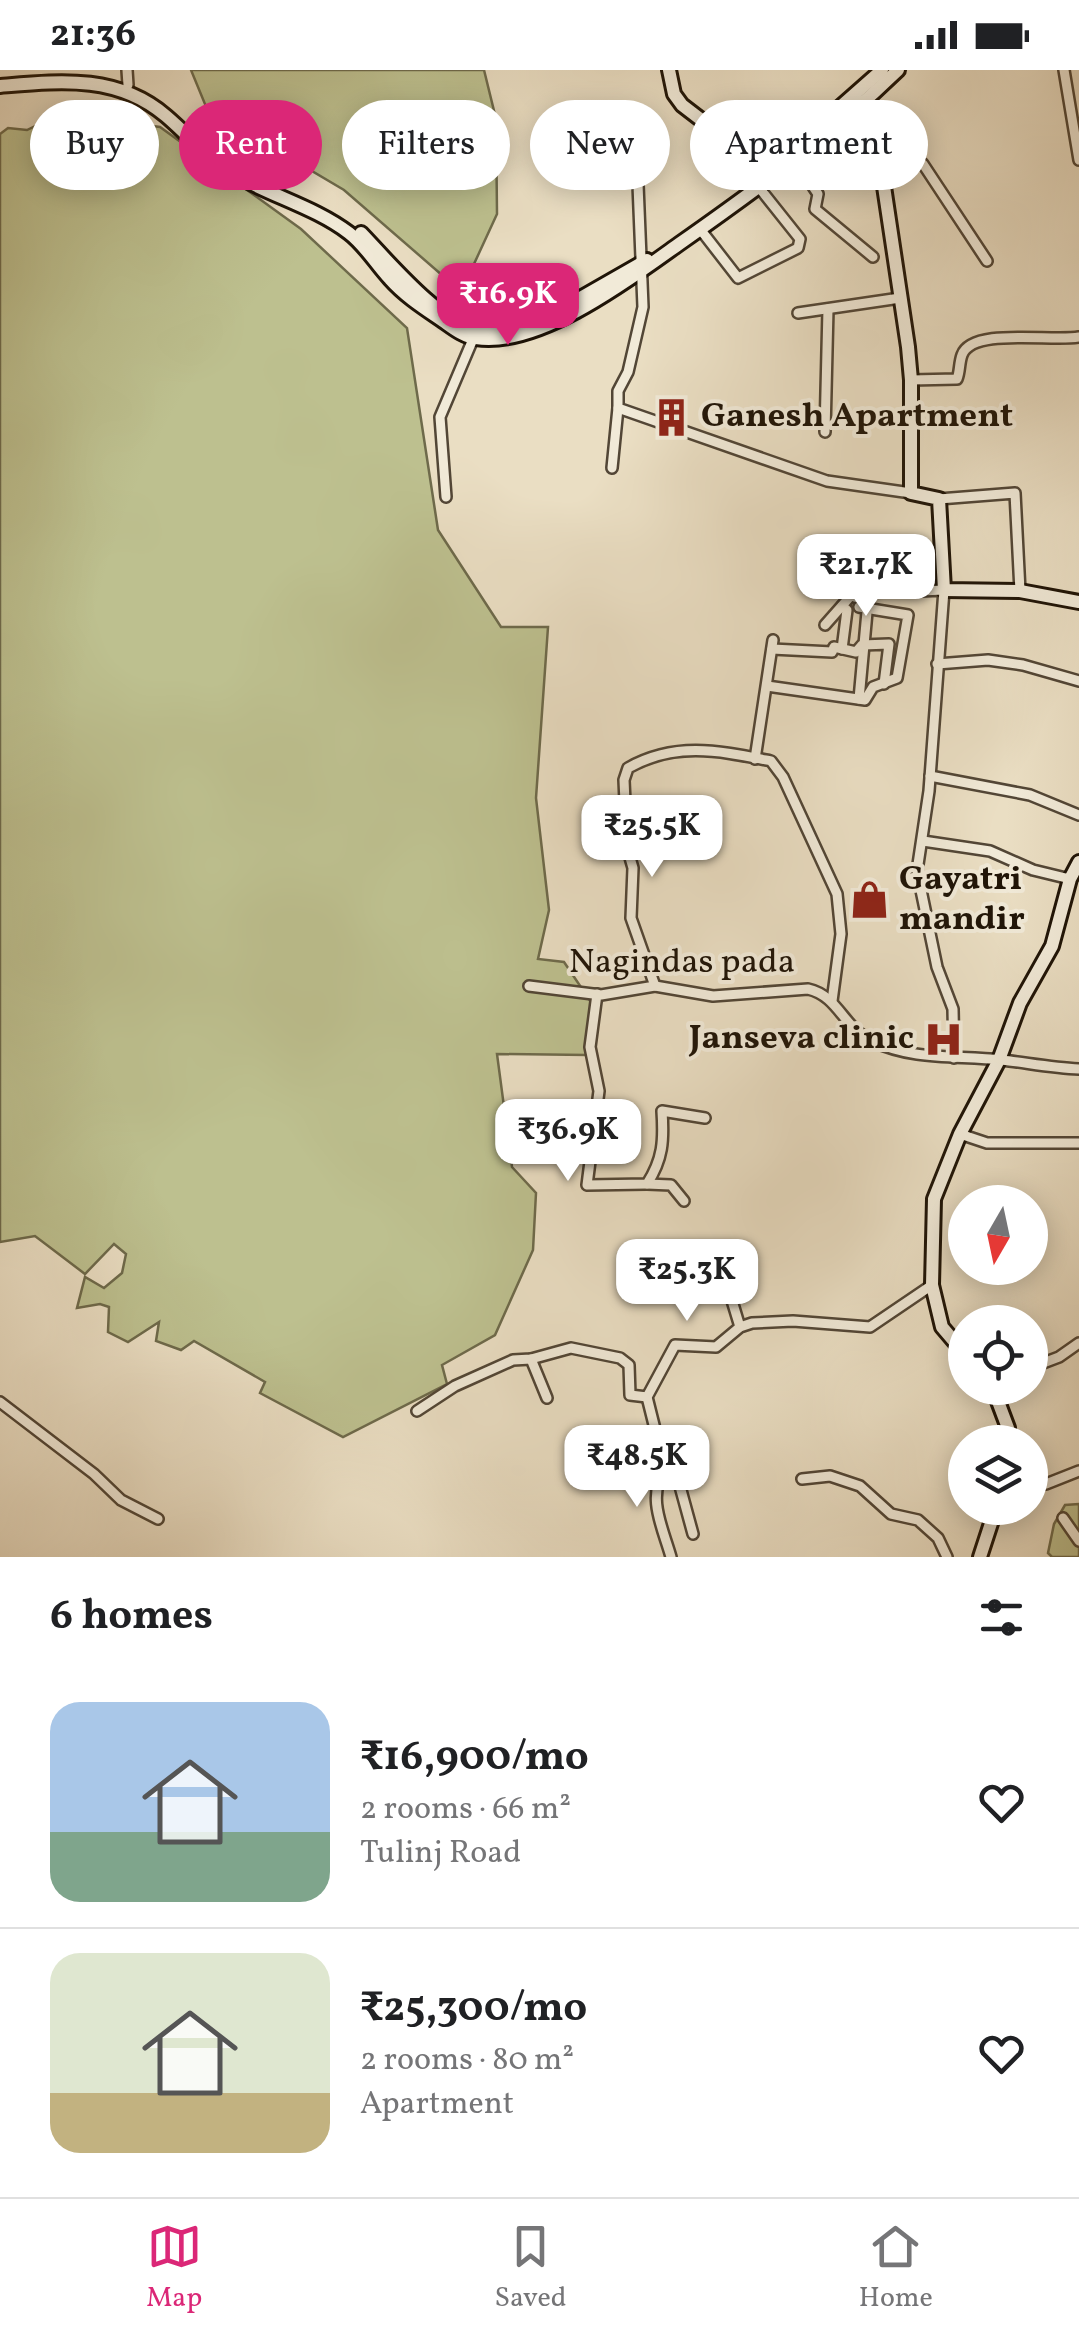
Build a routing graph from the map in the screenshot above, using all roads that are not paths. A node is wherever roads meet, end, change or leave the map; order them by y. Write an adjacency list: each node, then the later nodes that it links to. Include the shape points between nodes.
1 (127, 70): 8 (street)
2 (670, 70): 11 (main road, via 674,94)
3 (678, 70): 10 (main road)
4 (1064, 70): 12 (street)
5 (886, 72): 9 (main road)
6 (27, 77): 7 (main road); 8 (main road, via 92,76)
7 (0, 83)
8 (128, 88): 27 (main road, via 157,103 229,163 357,229 418,293)
9 (859, 100)
10 (690, 101)
11 (690, 111)
12 (1079, 160)
13 (928, 168): 22 (street)
14 (638, 190): 23 (street)
15 (752, 190): 23 (main road)
16 (753, 190): 20 (main road)
17 (761, 190): 20 (street, via 800,240 798,248 738,278)
18 (815, 190): 21 (street, via 815,209)
19 (885, 190): 24 (main road)
20 (700, 229): 23 (main road)
21 (873, 258)
22 (986, 261)
23 (640, 270): 27 (main road, via 537,321); 30 (street, via 642,314)
24 (900, 298): 25 (street); 29 (main road)
25 (828, 309): 26 (street); 31 (street)
26 (798, 313)
27 (475, 334): 34 (street, via 440,417)
28 (1079, 337): 29 (street, via 984,338 962,354 957,379)
29 (911, 380): 33 (main road)
30 (618, 408): 32 (street); 33 (street, via 828,481)
31 (826, 432)
32 (612, 468)
33 (911, 493): 35 (main road)
34 (446, 497)
35 (939, 499): 36 (main road); 37 (street, via 1015,493)
36 (944, 590): 37 (main road); 38 (street, via 862,582); 45 (street)
37 (1020, 591): 39 (main road)
38 (851, 596): 40 (street); 41 (street, via 868,601)
39 (1079, 602)
40 (842, 606): 42 (street); 44 (street)
41 (863, 608): 43 (street); 47 (street, via 908,615 897,678)
42 (825, 625)
43 (862, 645): 44 (street, via 856,652); 47 (street, via 889,644); 49 (street)
44 (842, 649): 48 (street, via 772,644)
45 (937, 664): 46 (street, via 988,660); 51 (street)
46 (1079, 682)
47 (884, 684): 49 (street)
48 (766, 686): 49 (street); 50 (street)
49 (859, 699)
50 (755, 758): 57 (street, via 686,750 628,768 631,918); 59 (street, Nagindas pada, via 777,766 837,894 841,934)
51 (930, 776): 52 (street, via 1030,794); 53 (street)
52 (1079, 814)
53 (922, 841): 55 (street, via 990,851); 60 (street, via 919,891 953,1009)
54 (1079, 862): 55 (main road)
55 (1074, 881): 61 (main road)
56 (529, 986): 58 (street, Nagindas pada)
57 (655, 986): 58 (street, Nagindas pada); 59 (street, Nagindas pada, via 713,996 808,990)
58 (597, 994): 66 (street, via 590,1047 599,1091 587,1184)
59 (832, 1001): 60 (street, Nagindas pada, via 870,1040 920,1058)
60 (954, 1058): 61 (street, Nagindas pada)
61 (999, 1060): 62 (street, Nagindas pada); 64 (main road)
62 (1079, 1069)
63 (705, 1118): 66 (street, via 662,1112 664,1148)
64 (960, 1134): 65 (street, via 988,1143); 69 (main road, via 934,1199)
65 (1079, 1143)
66 (647, 1184): 67 (street, via 671,1186)
67 (684, 1201)
68 (708, 1266): 70 (street, via 722,1270)
69 (932, 1285): 70 (street, via 870,1327 794,1321); 71 (main road)
70 (740, 1327): 75 (street, via 716,1347 675,1345)
71 (948, 1334)
72 (1079, 1343): 74 (street)
73 (531, 1359): 75 (street, via 571,1348 620,1358 629,1365 630,1395); 76 (street); 78 (street, via 490,1369)
74 (1048, 1361)
75 (646, 1397): 79 (street)
76 (548, 1398)
77 (0, 1402): 84 (street, via 121,1500)
78 (417, 1411)
79 (665, 1469): 86 (street, via 674,1471); 88 (street, via 656,1511)
80 (1079, 1471): 82 (street)
81 (802, 1479): 89 (street, via 830,1476 860,1486 892,1514 918,1520)
82 (1048, 1483)
83 (1063, 1518): 87 (street)
84 (158, 1519)
85 (990, 1525): 90 (main road)
86 (694, 1534)
87 (1079, 1541)
88 (671, 1557)
89 (947, 1557)
90 (980, 1557)

